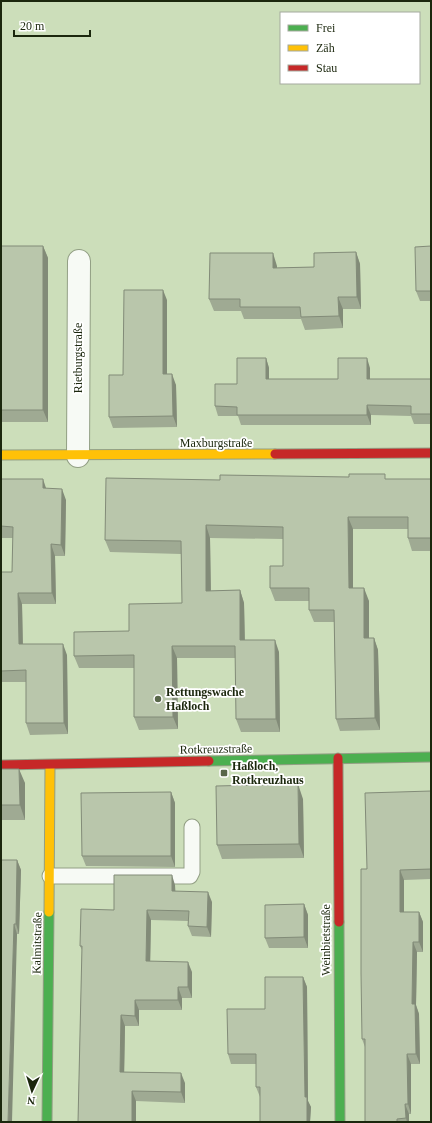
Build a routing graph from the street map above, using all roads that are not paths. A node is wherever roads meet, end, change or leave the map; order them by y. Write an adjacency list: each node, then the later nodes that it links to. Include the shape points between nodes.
1 (78, 261): 4 (street, Rietburgstraße)
2 (431, 453): 4 (street, Maxburgstraße)
3 (1, 455): 4 (street, Maxburgstraße)
4 (78, 456)
5 (431, 757): 6 (street, Rotkreuzstraße)
6 (338, 758): 8 (street, Rotkreuzstraße); 12 (street, Weinbietstraße)
7 (1, 765): 8 (street, Rotkreuzstraße)
8 (50, 765): 10 (street, Kalmitstraße)
9 (192, 827): 10 (lane, via 190,876)
10 (50, 876): 11 (street, Kalmitstraße)
11 (47, 1122)
12 (340, 1122)

